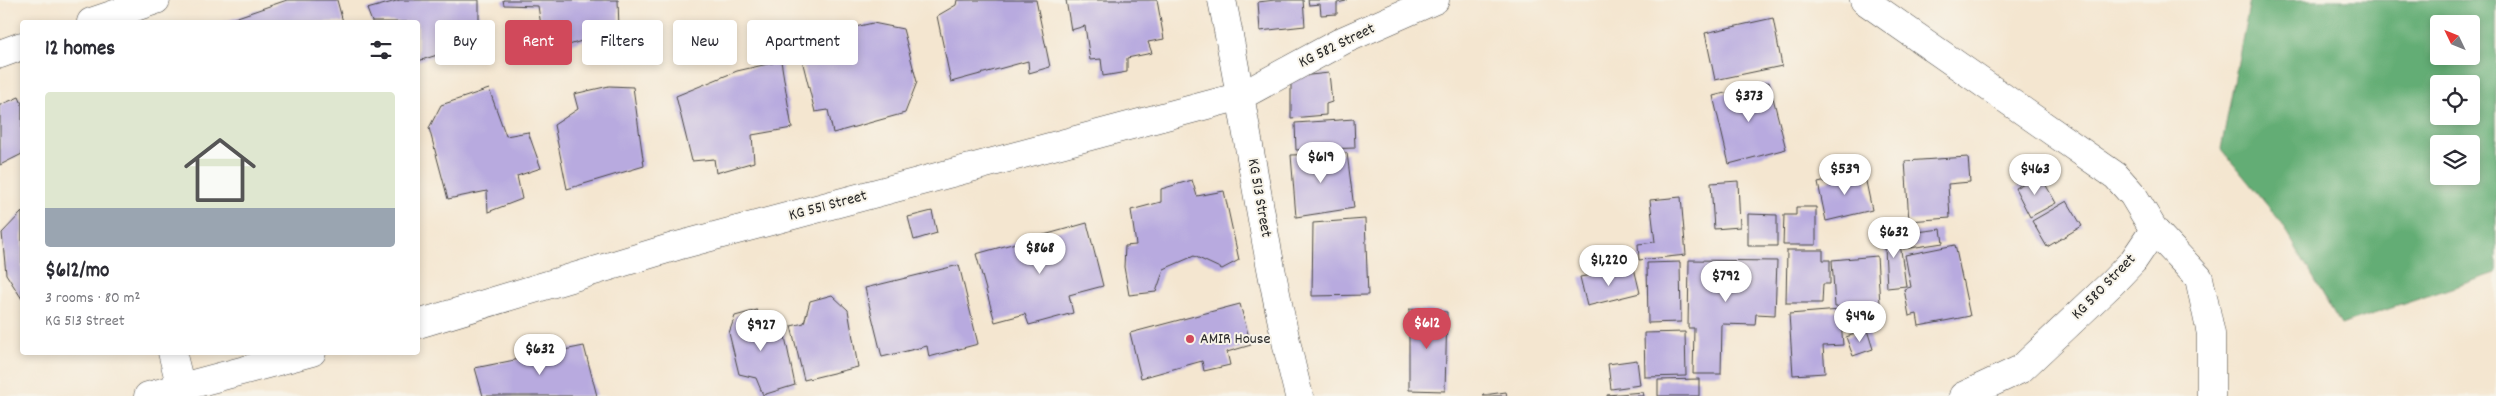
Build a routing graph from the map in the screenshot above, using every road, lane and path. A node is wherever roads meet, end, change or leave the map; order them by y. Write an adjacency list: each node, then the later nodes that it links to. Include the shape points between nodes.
1 (156, 0): 5 (street)
2 (1222, 0): 8 (street, KG 513 Street)
3 (1435, 0): 8 (street, KG 582 Street, via 1344,40)
4 (1864, 0): 9 (street, via 2116,176 2133,195)
5 (97, 20)
6 (20, 47): 7 (street)
7 (0, 54)
8 (1242, 96): 10 (street, KG 551 Street, via 677,246); 15 (street, KG 513 Street, via 1282,330)
9 (2154, 230): 16 (street, KG 580 Street, via 2112,283 2021,369); 17 (street, via 2199,278 2211,334)
10 (420, 323)
11 (173, 355): 13 (street)
12 (302, 355): 13 (street)
13 (182, 391): 14 (street)
14 (148, 396)
15 (1299, 396)
16 (1963, 396)
17 (2211, 396)

